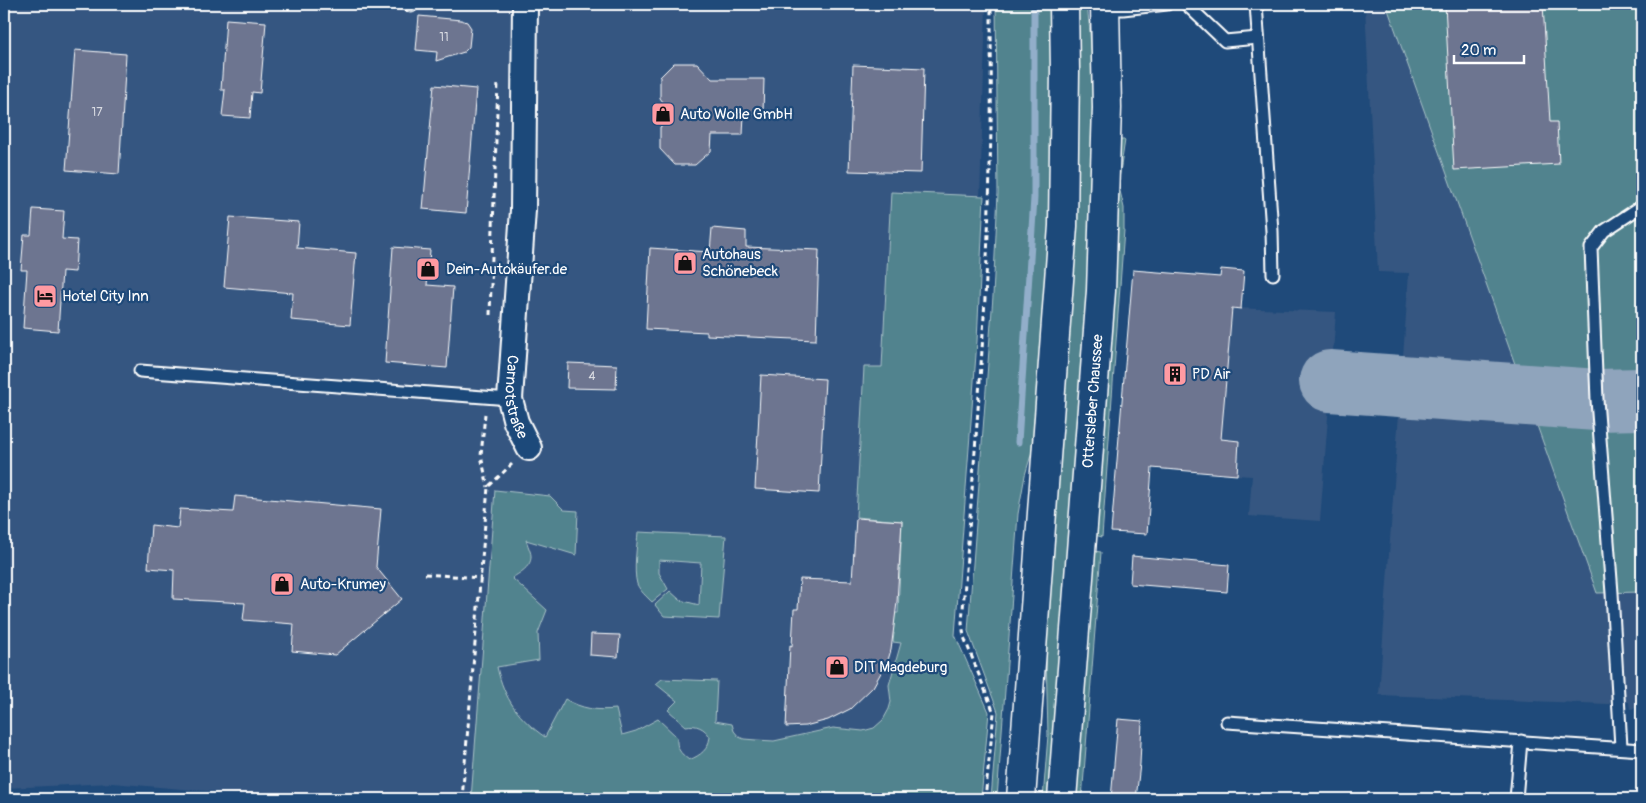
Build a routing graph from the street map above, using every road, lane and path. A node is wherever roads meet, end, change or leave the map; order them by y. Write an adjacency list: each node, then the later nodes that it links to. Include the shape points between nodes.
1 (525, 4): 15 (street, Carnotstraße, via 523,210)
2 (991, 4): 25 (path, via 988,219 962,623 964,637 994,712)
3 (1064, 4): 26 (main road, via 1063,226)
4 (1167, 4): 7 (lane, via 1123,9)
5 (1186, 4): 8 (lane, via 1225,41)
6 (1256, 4): 8 (lane)
7 (1105, 6): 27 (main road, Ottersleber Chaussee, via 1106,118 1101,292)
8 (1258, 38): 11 (lane, via 1272,231)
9 (499, 77): 12 (path)
10 (1642, 206): 22 (lane, via 1604,231 1590,248)
11 (1272, 274)
12 (490, 319)
13 (140, 371): 14 (lane)
14 (486, 397): 15 (lane); 17 (path, via 481,456)
15 (510, 399): 16 (street, Carnotstraße, via 516,422)
16 (529, 448): 17 (path, Carnotstraße)
17 (488, 487): 19 (path)
18 (425, 574): 19 (path)
19 (481, 578): 24 (path)
20 (1227, 722): 21 (lane)
21 (1521, 741): 22 (lane); 28 (lane)
22 (1621, 747): 23 (lane)
23 (1642, 750)
24 (462, 799)
25 (986, 799)
26 (1021, 799)
27 (1062, 799)
28 (1516, 799)

